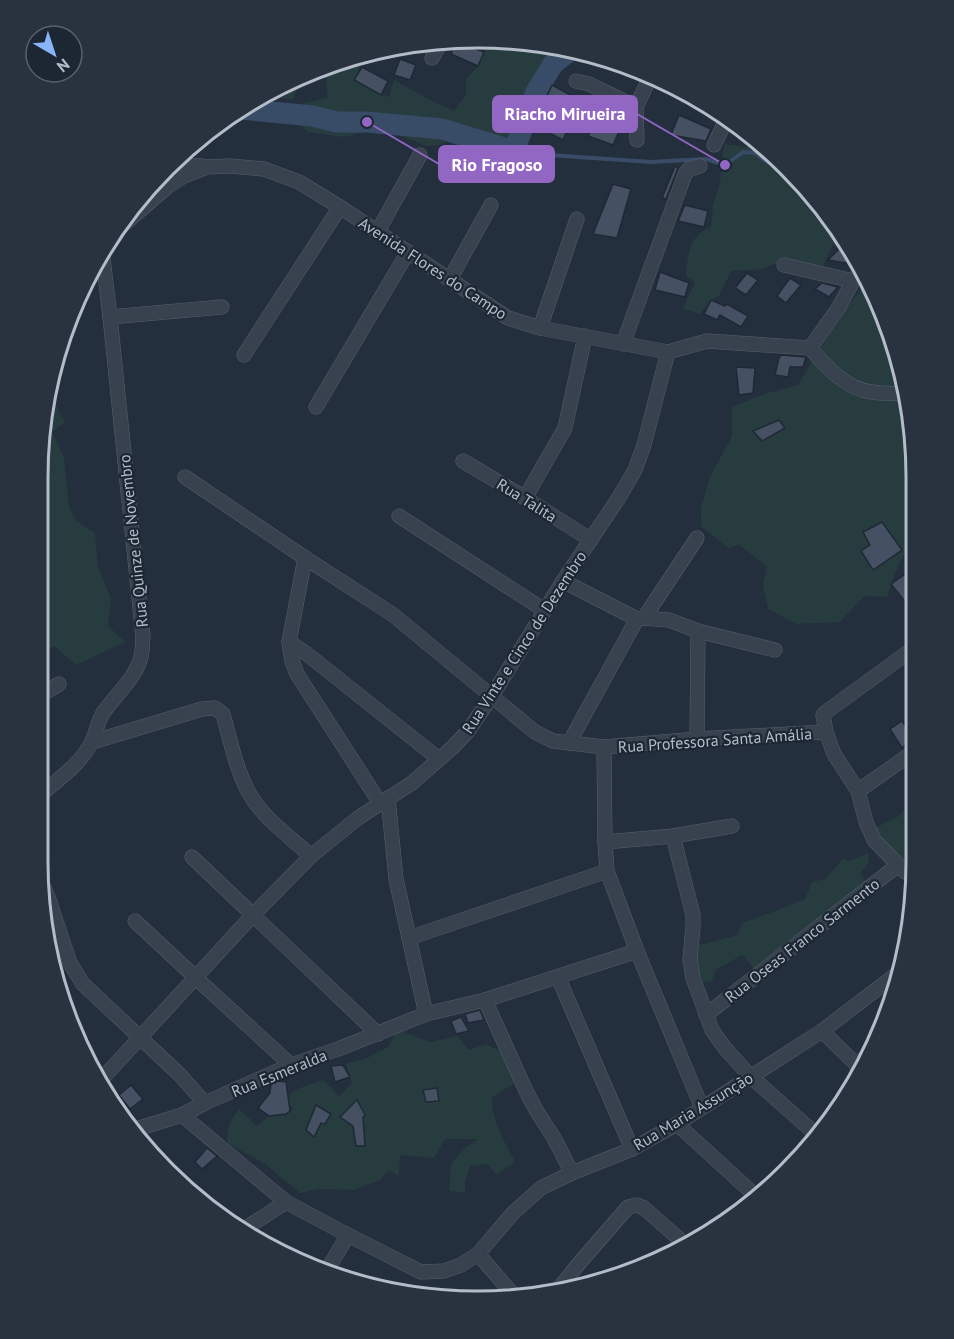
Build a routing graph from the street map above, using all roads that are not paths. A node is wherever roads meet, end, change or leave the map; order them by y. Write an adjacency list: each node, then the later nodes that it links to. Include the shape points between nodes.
1 (436, 50): 2 (street)
2 (432, 58)
3 (576, 81): 5 (street)
4 (647, 83): 5 (street)
5 (636, 106): 7 (street)
6 (723, 126): 8 (street)
7 (637, 140)
8 (714, 145)
9 (420, 155): 17 (street)
10 (183, 165): 12 (street, Avenida Flores do Campo)
11 (700, 166): 28 (street, via 685,174)
12 (207, 167): 14 (street, Avenida Flores do Campo, via 184,176); 15 (street, Avenida Flores do Campo, via 264,170 299,182)
13 (491, 205): 23 (street)
14 (144, 207)
15 (340, 207): 17 (street, Avenida Flores do Campo); 31 (street)
16 (577, 219): 26 (street)
17 (378, 231): 18 (street, Avenida Flores do Campo)
18 (408, 252): 23 (street, Avenida Flores do Campo); 33 (street)
19 (104, 264): 25 (street, Rua Quinze de Novembro)
20 (784, 265): 21 (street)
21 (856, 276)
22 (857, 276): 29 (street)
23 (450, 279): 26 (street, Avenida Flores do Campo, via 508,318)
24 (222, 307): 25 (street)
25 (110, 317): 53 (street, Rua Quinze de Novembro, via 143,637 135,673 101,716)
26 (540, 327): 27 (street, Avenida Flores do Campo)
27 (585, 336): 28 (street, Avenida Flores do Campo); 36 (street, via 565,428)
28 (622, 344): 30 (street, Avenida Flores do Campo)
29 (810, 348): 30 (street, Avenida Flores do Campo, via 707,341); 32 (street, via 850,386)
30 (668, 352): 39 (street, Rua Vinte e Cinco de Dezembro, via 635,470)
31 (244, 355)
32 (898, 394)
33 (316, 407)
34 (463, 461): 36 (street, Rua Talita)
35 (185, 477): 40 (street, Rua Professora Santa Amália)
36 (525, 498): 39 (street, Rua Talita)
37 (399, 516): 42 (street)
38 (697, 538): 43 (street)
39 (591, 540): 41 (street, Rua Vinte e Cinco de Dezembro)
40 (305, 558): 45 (street); 50 (street, Rua Professora Santa Amália, via 392,614)
41 (562, 581): 42 (street, Rua Vinte e Cinco de Dezembro); 43 (street)
42 (544, 610): 50 (street, Rua Vinte e Cinco de Dezembro)
43 (640, 618): 44 (street, via 669,620); 54 (street)
44 (698, 631): 46 (street); 52 (street)
45 (289, 642): 57 (street); 60 (street, via 297,674)
46 (775, 650)
47 (906, 654): 51 (street, via 826,712)
48 (59, 684): 49 (street)
49 (48, 690)
50 (492, 696): 54 (street, Rua Professora Santa Amália, via 535,732); 57 (street, Rua Vinte e Cinco de Dezembro, via 468,731)
51 (826, 732): 52 (street, Rua Professora Santa Amália); 59 (street, via 834,754)
52 (697, 739): 55 (street, Rua Professora Santa Amália)
53 (92, 742): 58 (street, Rua Quinze de Novembro, via 80,760); 64 (street, via 202,709 219,710 249,794 272,822)
54 (569, 744): 55 (street, Rua Professora Santa Amália)
55 (604, 747): 63 (street)
56 (906, 758): 59 (street)
57 (439, 759): 60 (street, Rua Vinte e Cinco de Dezembro, via 412,783)
58 (48, 789)
59 (858, 791): 66 (street, via 874,840)
60 (384, 800): 64 (street, Rua Vinte e Cinco de Dezembro); 72 (street)
61 (732, 826): 62 (street)
62 (673, 836): 63 (street); 79 (street, via 693,915 693,978)
63 (605, 842): 67 (street)
64 (311, 856): 70 (street, Rua Vinte e Cinco de Dezembro)
65 (192, 857): 70 (street)
66 (898, 865): 68 (street); 79 (street, Rua Oseas Franco Sarmento)
67 (608, 871): 72 (street); 73 (street)
68 (906, 871)
69 (51, 905): 82 (street, via 70,963 83,984)
70 (252, 916): 75 (street, Rua Vinte e Cinco de Dezembro); 81 (street)
71 (135, 921): 75 (street)
72 (409, 938): 78 (street)
73 (637, 951): 74 (street, Rua Esmeralda); 88 (street)
74 (558, 977): 77 (street, Rua Esmeralda); 93 (street)
75 (196, 978): 82 (street, Rua Vinte e Cinco de Dezembro); 84 (street)
76 (888, 982): 80 (street, Rua Maria Assunção)
77 (485, 1000): 78 (street, Rua Esmeralda); 94 (street, via 526,1091)
78 (426, 1014): 81 (street, Rua Esmeralda)
79 (706, 1015): 86 (street, via 724,1047)
80 (822, 1032): 83 (street); 86 (street, Rua Maria Assunção)
81 (378, 1034): 84 (street, Rua Esmeralda)
82 (141, 1038): 85 (street, Rua Vinte e Cinco de Dezembro); 87 (street)
83 (856, 1064)
84 (291, 1065): 87 (street, Rua Esmeralda)
85 (105, 1076)
86 (750, 1076): 88 (street, Rua Maria Assunção); 92 (street)
87 (205, 1103): 89 (street, Rua Esmeralda)
88 (702, 1108): 90 (street, Rua Maria Assunção)
89 (182, 1115): 91 (street, Rua Esmeralda); 96 (street, Rua Maria Assunção)
90 (677, 1124): 93 (street, Rua Maria Assunção); 95 (street)
91 (141, 1128)
92 (811, 1130)
93 (632, 1149): 94 (street, Rua Maria Assunção)
94 (572, 1173): 100 (street, Rua Maria Assunção, via 541,1188 512,1214)
95 (751, 1192)
96 (286, 1202): 97 (street); 98 (street, Rua Maria Assunção)
97 (249, 1226)
98 (348, 1235): 100 (street, Rua Maria Assunção, via 421,1272 444,1271); 101 (street)
99 (680, 1240): 102 (street, via 644,1208 637,1204 628,1207)
100 (478, 1254): 103 (street)
101 (330, 1265)
102 (564, 1282)
103 (509, 1290)

